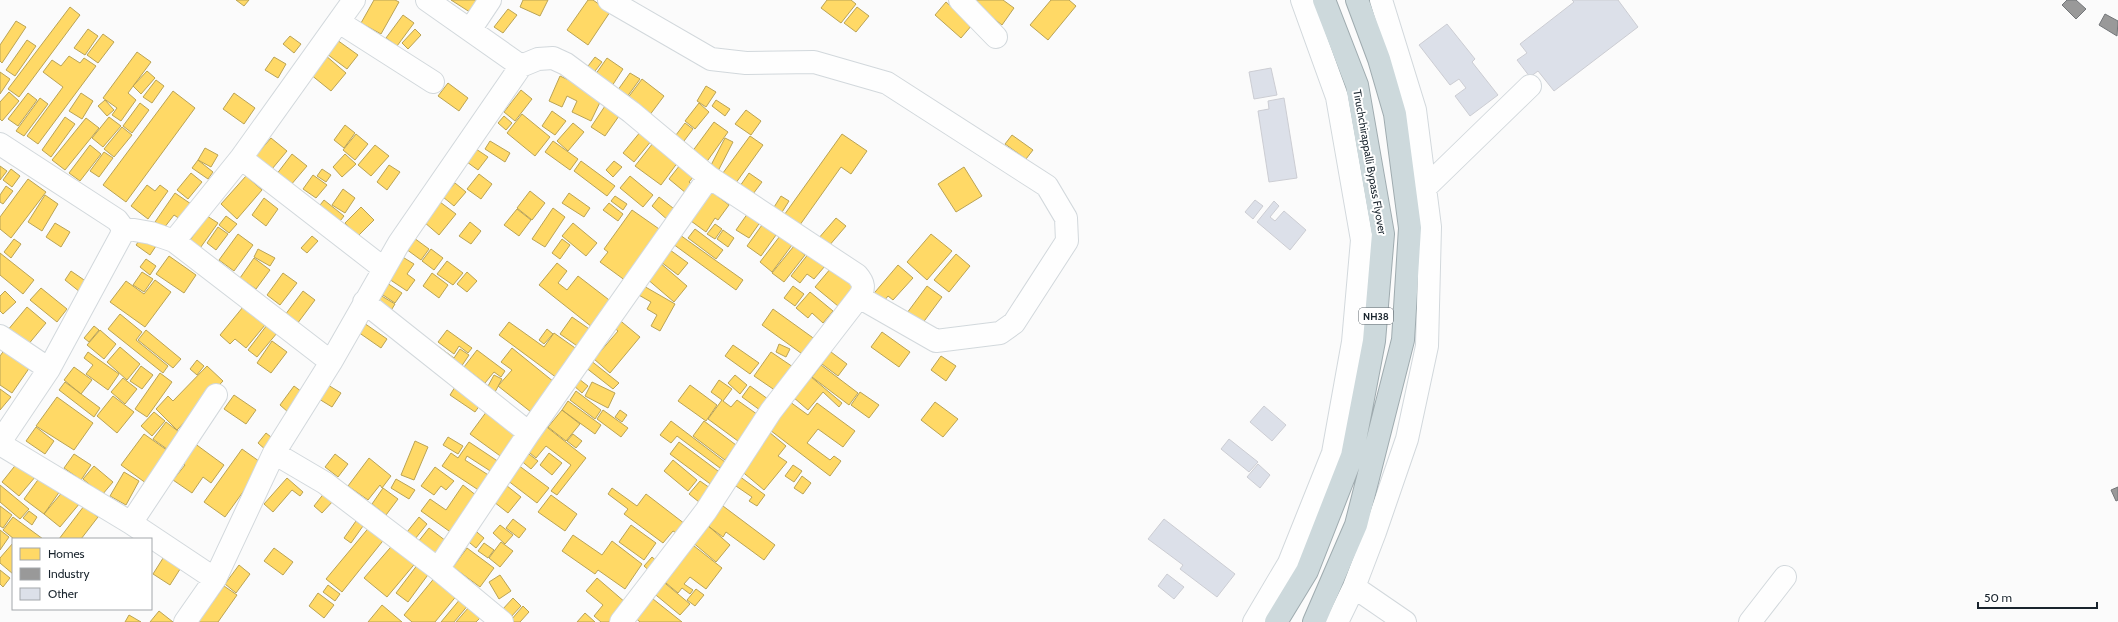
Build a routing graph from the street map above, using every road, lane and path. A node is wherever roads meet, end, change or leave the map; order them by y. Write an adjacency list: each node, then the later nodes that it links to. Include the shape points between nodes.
1 (354, 0): 10 (street)
2 (427, 0): 11 (street)
3 (490, 0): 11 (street)
4 (960, 0): 12 (street)
5 (1302, 0): 40 (street, via 1337,97 1362,248 1353,342 1333,453 1289,563)
6 (1324, 0): 41 (highway, Tiruchchirappalli Bypass Flyover / NH38, via 1357,85 1383,234 1374,341 1352,456 1307,571)
7 (1357, 0): 42 (highway, NH38, via 1379,59 1395,114 1410,228 1403,340 1356,525)
8 (1381, 0): 19 (street, via 1415,110)
9 (621, 3): 23 (street, via 711,59 746,63 814,62 887,83 1047,186 1066,218 1067,242 1014,323 1000,333 936,341)
10 (339, 22): 14 (street); 17 (street)
11 (470, 30): 13 (street)
12 (996, 37)
13 (521, 66): 18 (street, via 538,58 553,58 566,64 631,112); 22 (street)
14 (433, 82)
15 (1530, 86): 19 (street)
16 (0, 144): 20 (street, via 117,220)
17 (241, 158): 21 (street); 22 (street)
18 (709, 177): 23 (street, via 857,275 863,281 864,287); 29 (street)
19 (1425, 188): 36 (street, via 1430,227 1427,346 1407,439)
20 (123, 228): 21 (street, via 151,233); 27 (street)
21 (174, 241): 26 (street)
22 (383, 268): 24 (street)
23 (859, 297): 39 (street, via 771,411 706,511)
24 (364, 302): 26 (street); 29 (street)
25 (0, 336): 27 (street)
26 (331, 362): 31 (street)
27 (49, 369): 30 (street)
28 (216, 395): 32 (street)
29 (529, 433): 33 (street)
30 (0, 443): 32 (street)
31 (274, 453): 33 (street, via 325,483); 35 (street)
32 (131, 523): 35 (street)
33 (438, 569): 38 (street)
34 (1785, 577): 45 (street)
35 (215, 579): 37 (street)
36 (1354, 587): 43 (street); 44 (street)
37 (185, 622)
38 (502, 622)
39 (621, 622)
40 (1254, 622)
41 (1276, 622)
42 (1314, 622)
43 (1337, 622)
44 (1405, 622)
45 (1750, 622)

